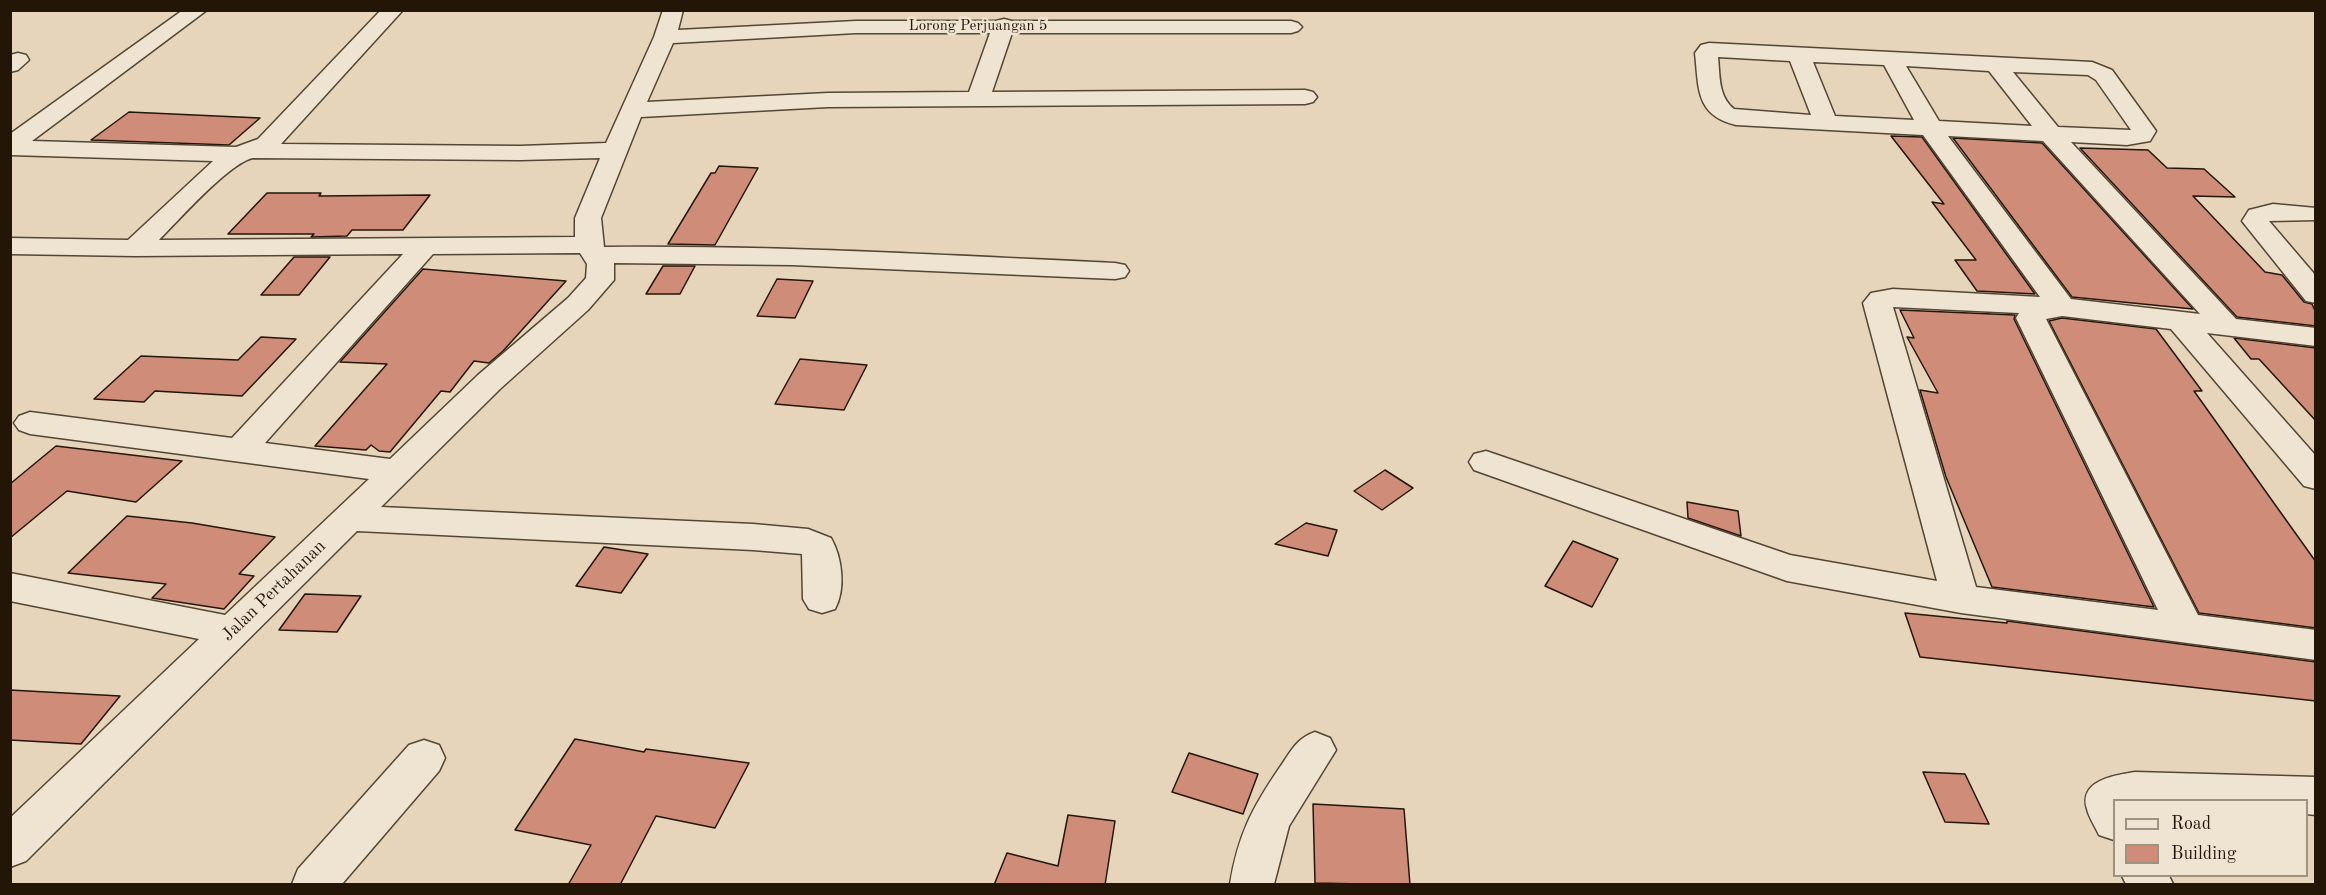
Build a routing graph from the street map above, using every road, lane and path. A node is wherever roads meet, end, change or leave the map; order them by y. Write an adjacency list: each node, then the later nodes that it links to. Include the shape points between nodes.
1 (197, 10): 16 (street)
2 (393, 10): 18 (street, via 267,144)
3 (673, 10): 6 (street)
4 (1004, 26): 5 (street, Lorong Perjuangan 5); 6 (street, Lorong Perjuangan 5, via 856,27); 11 (street)
5 (1291, 27)
6 (665, 37): 12 (street)
7 (1799, 55): 8 (street); 13 (street); 13 (street, via 1707,51 1714,102 1722,114 1736,118)
8 (1892, 59): 9 (street); 14 (street)
9 (1995, 64): 15 (street); 15 (street, via 2098,71 2144,131 2137,138)
10 (1305, 97): 11 (street)
11 (978, 98): 12 (street, via 828,100)
12 (632, 110): 17 (street)
13 (1826, 123): 14 (street)
14 (1931, 129): 15 (street); 26 (street)
15 (2052, 136): 28 (street)
16 (10, 147): 18 (street)
17 (616, 150): 18 (street); 23 (street, via 588,218)
18 (244, 152): 22 (street, via 187,197)
19 (2308, 214): 25 (street, via 2273,212 2258,216 2255,221)
20 (10, 246): 22 (street)
21 (426, 246): 22 (street); 23 (street); 31 (street)
22 (135, 248)
23 (593, 250): 24 (street); 33 (street, Jalan Pertahanan, via 602,272 578,304 489,382)
24 (1115, 271)
25 (2316, 295)
26 (2062, 307): 27 (street); 38 (street, via 1878,300); 39 (street, via 2034,312 2031,318)
27 (2181, 322): 28 (street); 34 (street)
28 (2228, 328): 29 (street)
29 (2316, 337)
30 (30, 423): 31 (street)
31 (240, 450): 33 (street)
32 (1486, 462): 38 (street, via 1787,568)
33 (397, 471): 35 (street, Jalan Pertahanan)
34 (2316, 478)
35 (349, 518): 37 (street, via 808,542 818,547 821,556); 40 (street, Jalan Pertahanan)
36 (10, 587): 40 (street)
37 (822, 599)
38 (1961, 599): 39 (street)
39 (2186, 629): 41 (street)
40 (232, 631): 46 (street, Jalan Pertahanan)
41 (2316, 645)
42 (1316, 750): 48 (street, via 1270,818)
43 (424, 758): 47 (street)
44 (2316, 796): 45 (street, via 2135,791 2112,794 2107,800)
45 (2113, 817)
46 (10, 847)
47 (314, 885)
48 (1252, 885)

